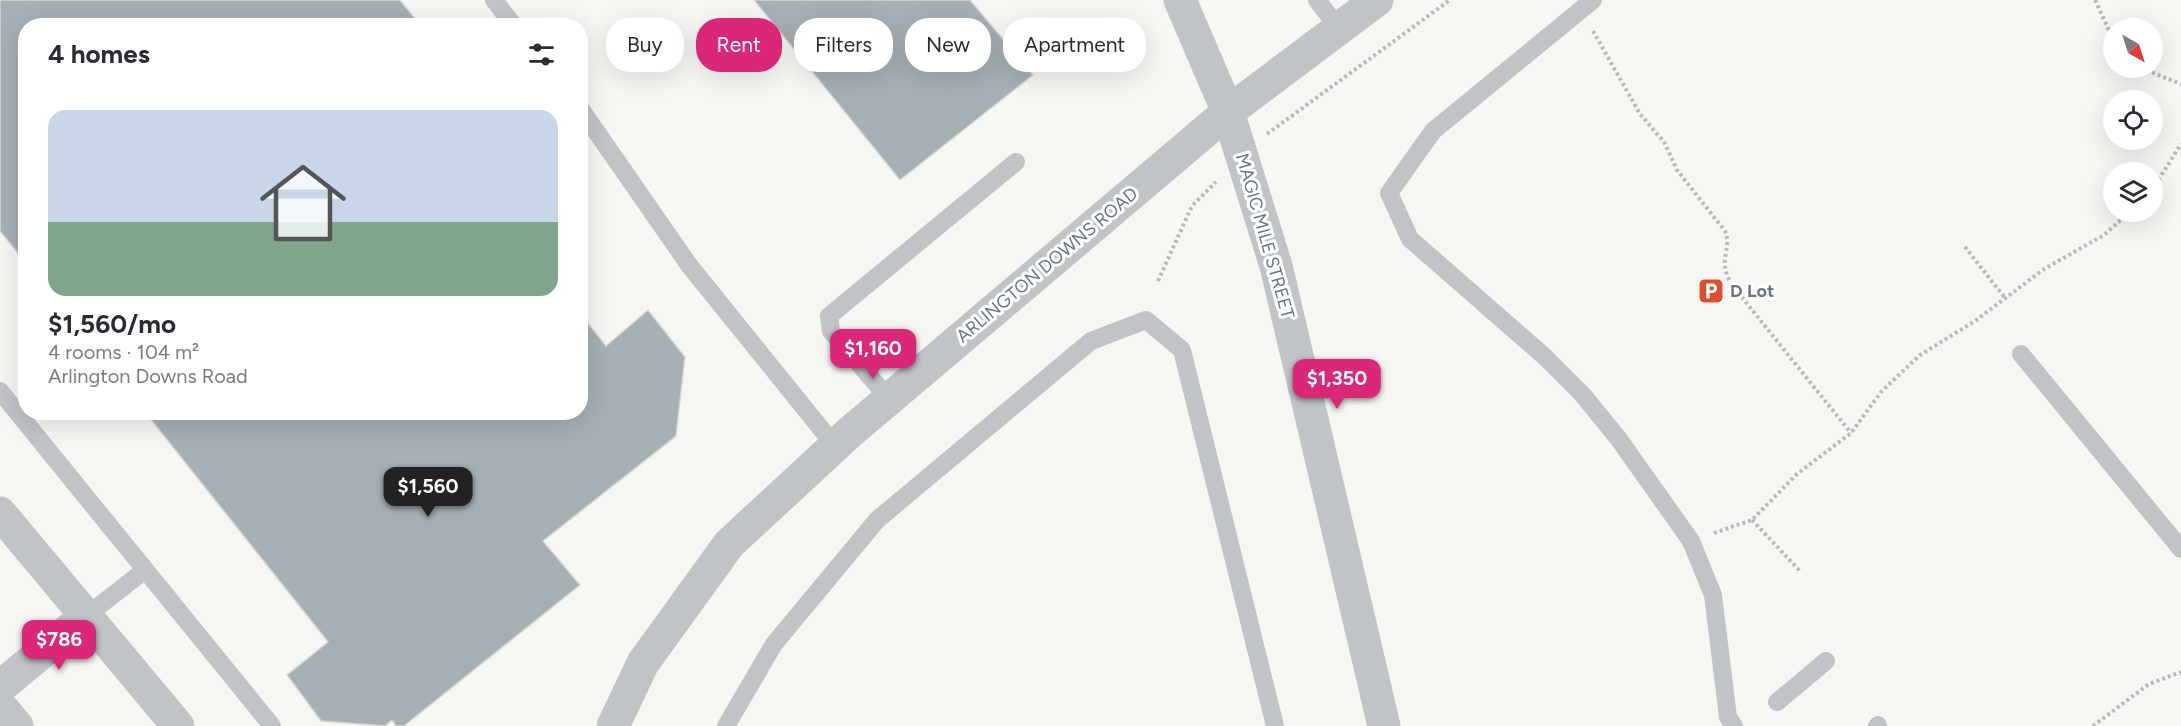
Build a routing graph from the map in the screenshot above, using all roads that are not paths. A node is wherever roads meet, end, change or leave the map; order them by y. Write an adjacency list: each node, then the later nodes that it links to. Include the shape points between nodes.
1 (494, 0): 6 (lane)
2 (1180, 0): 8 (street, MAGIC MILE STREET)
3 (1317, 0): 7 (lane)
4 (1377, 0): 7 (street, ARLINGTON DOWNS ROAD)
5 (1593, 0): 32 (lane, via 1433,131 1389,193 1410,239 1582,394 1691,541 1713,595 1728,717)
6 (508, 18)
7 (1339, 29): 8 (street, ARLINGTON DOWNS ROAD)
8 (1228, 112): 13 (street, ARLINGTON DOWNS ROAD); 31 (street, MAGIC MILE STREET, via 1287,309)
9 (588, 120): 16 (lane, via 689,265)
10 (1016, 162): 13 (lane, via 829,316 831,331)
11 (2020, 354): 18 (lane)
12 (0, 391): 14 (lane)
13 (889, 399): 16 (street, ARLINGTON DOWNS ROAD)
14 (18, 413)
15 (23, 420): 19 (lane)
16 (835, 446): 28 (street, ARLINGTON DOWNS ROAD, via 729,544 643,663)
17 (0, 513): 20 (street)
18 (2181, 549)
19 (145, 570): 20 (lane); 27 (lane)
20 (86, 616): 22 (street); 26 (street)
21 (1826, 661): 23 (lane)
22 (0, 687)
23 (1777, 702)
24 (0, 706): 25 (street)
25 (17, 726)
26 (178, 726)
27 (272, 726)
28 (613, 726)
29 (726, 726): 30 (lane, via 774,644 878,520 1091,341 1146,320 1182,350)
30 (1275, 726)
31 (1384, 726)
32 (1734, 726)

